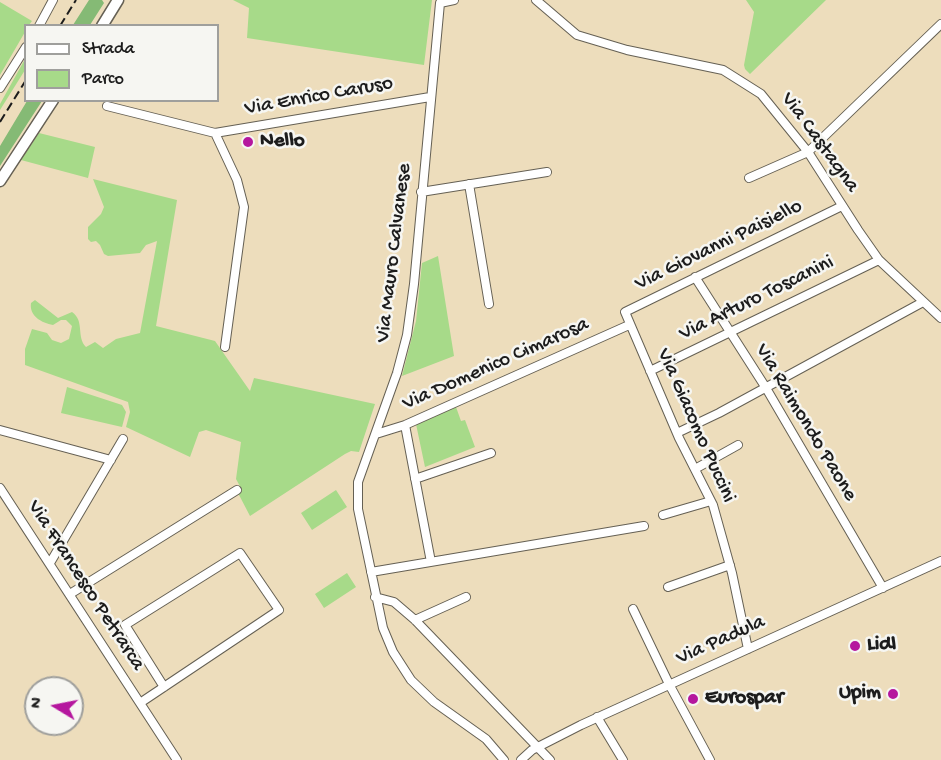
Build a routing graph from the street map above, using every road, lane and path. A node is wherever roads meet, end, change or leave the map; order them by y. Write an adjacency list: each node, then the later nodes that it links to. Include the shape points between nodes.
1 (55, 0): 6 (street)
2 (124, 0): 5 (street)
3 (454, 0): 11 (street, Via Mauro Calvanese, via 440,3)
4 (536, 0): 15 (street, Via Castagna, via 577,34 627,50 723,70 760,94)
5 (116, 5): 7 (street)
6 (40, 24)
7 (103, 24)
8 (941, 24): 15 (street)
9 (24, 50): 10 (street)
10 (0, 88)
11 (430, 97): 14 (street, Via Enrico Caruso); 20 (street, Via Mauro Calvanese)
12 (52, 102): 18 (street)
13 (107, 106): 14 (street, Via Enrico Caruso)
14 (215, 133): 29 (street, via 237,180 244,207)
15 (808, 152): 17 (street); 21 (street, Via Castagna)
16 (547, 172): 19 (street)
17 (749, 178)
18 (0, 181)
19 (469, 184): 20 (street); 25 (street)
20 (421, 192): 35 (street, Via Mauro Calvanese, via 407,335)
21 (842, 206): 22 (street, Via Castagna); 23 (street, Via Giovanni Paisiello)
22 (879, 260): 24 (street, Via Castagna); 28 (street, Via Arturo Toscanini)
23 (695, 277): 27 (street, Via Giovanni Paisiello, via 624,312); 28 (street, Via Raimondo Paone)
24 (923, 302): 26 (street, Via Castagna); 31 (street)
25 (489, 304)
26 (941, 318)
27 (629, 325): 30 (street, Via Giacomo Puccini); 32 (street, Via Domenico Cimarosa)
28 (729, 332): 30 (street, Via Arturo Toscanini); 31 (street, Via Raimondo Paone)
29 (225, 347)
30 (650, 371): 34 (street, Via Giacomo Puccini)
31 (766, 388): 34 (street); 53 (street, Via Raimondo Paone)
32 (405, 425): 35 (street, Via Domenico Cimarosa); 41 (street)
33 (0, 430): 39 (street)
34 (677, 433): 40 (street, Via Giacomo Puccini)
35 (376, 434): 51 (street, Via Mauro Calvanese, via 358,482 358,509)
36 (123, 439): 39 (street)
37 (738, 445): 40 (street)
38 (491, 453): 41 (street)
39 (111, 460): 49 (street)
40 (695, 469): 44 (street, Via Giacomo Puccini)
41 (416, 479): 47 (street)
42 (0, 488): 49 (street, Via Francesco Petrarca)
43 (237, 490): 54 (street)
44 (711, 501): 45 (street); 50 (street, Via Giacomo Puccini)
45 (663, 515)
46 (644, 526): 47 (street)
47 (431, 562): 51 (street)
48 (940, 562): 53 (street, Via Padula)
49 (51, 563): 54 (street, Via Francesco Petrarca)
50 (730, 565): 52 (street); 59 (street, Via Giacomo Puccini)
51 (371, 572): 55 (street, Via Mauro Calvanese)
52 (668, 587)
53 (883, 588): 59 (street, Via Padula)
54 (70, 594): 62 (street, Via Francesco Petrarca)
55 (375, 597): 58 (street, via 394,602); 66 (street, Via Mauro Calvanese, via 393,652 411,680 434,702 486,739)
56 (466, 597): 58 (street)
57 (633, 609): 60 (street)
58 (416, 620): 64 (street)
59 (748, 649): 60 (street, Via Padula)
60 (669, 684): 63 (street, Via Padula); 71 (street)
61 (164, 687): 61 (street, Via Francesco Petrarca, via 125,625 240,553 279,610); 62 (street, Via Francesco Petrarca)
62 (140, 703): 65 (street, Via Francesco Petrarca)
63 (597, 717): 64 (street, Via Padula); 70 (street)
64 (535, 748): 67 (street, Via Padula); 68 (street); 69 (street)
65 (177, 760)
66 (504, 760)
67 (521, 760)
68 (532, 760)
69 (550, 760)
70 (622, 760)
71 (710, 760)

